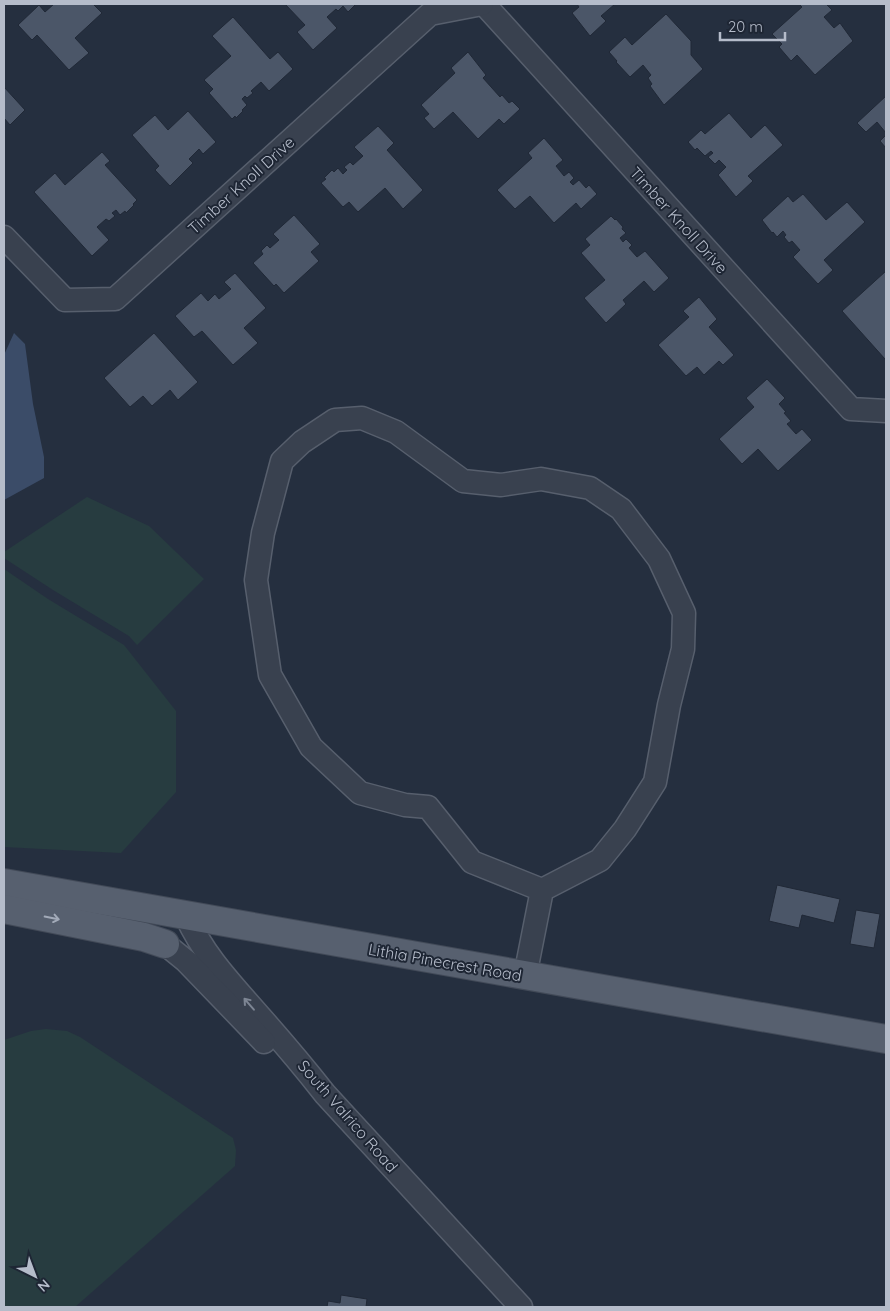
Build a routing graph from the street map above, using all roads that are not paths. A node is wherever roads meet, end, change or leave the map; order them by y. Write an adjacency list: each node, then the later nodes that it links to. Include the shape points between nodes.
1 (483, 4): 2 (street, Timber Knoll Drive, via 430,14 115,299 65,300); 3 (street, Timber Knoll Drive, via 851,409)
2 (4, 237)
3 (886, 411)
4 (4, 883): 7 (main road, Lithia Pinecrest Road)
5 (542, 890): 5 (street, via 600,860 626,829 655,782 683,648 684,613 659,560 621,510 590,488 541,479 501,486 464,481 396,432 362,418 335,420 302,442 282,461 263,533 256,580 270,675 311,747 360,794 428,807 472,862); 9 (street)
6 (4, 909): 8 (main road, one-way to 8)
7 (186, 916): 9 (main road, Lithia Pinecrest Road); 11 (street, South Valrico Road, one-way to 7, via 211,961)
8 (166, 944): 11 (street, via 293,1070)
9 (525, 976): 10 (main road, Lithia Pinecrest Road)
10 (886, 1039)
11 (325, 1094): 12 (street, South Valrico Road)
12 (521, 1307)

